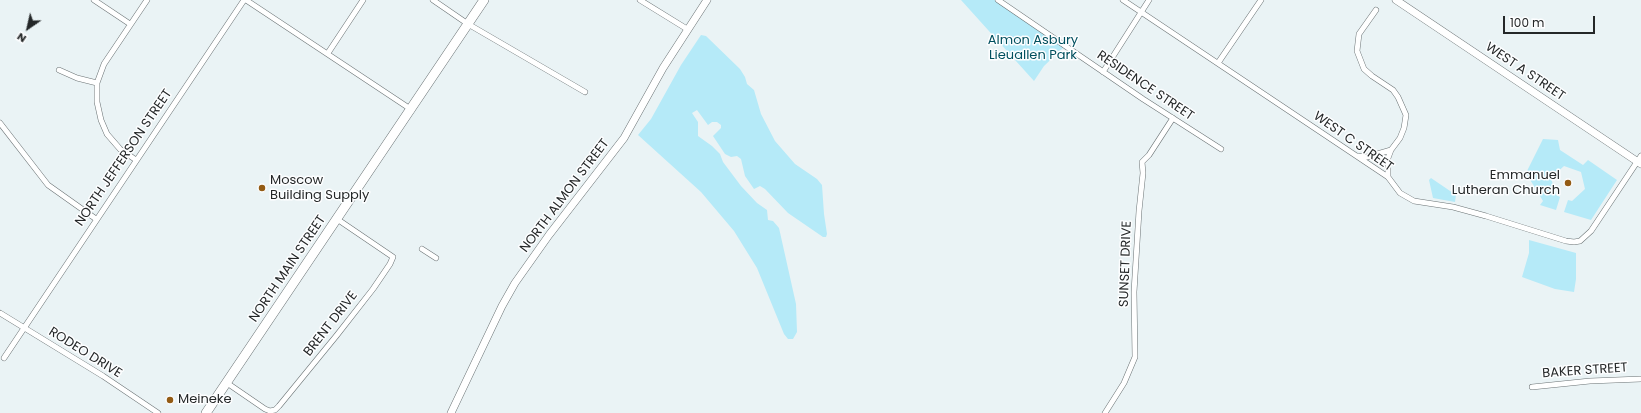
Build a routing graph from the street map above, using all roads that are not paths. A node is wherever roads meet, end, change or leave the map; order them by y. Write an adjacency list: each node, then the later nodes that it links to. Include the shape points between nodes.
1 (94, 0): 16 (street)
2 (147, 0): 16 (street)
3 (245, 0): 19 (street); 31 (street, NORTH JEFFERSON STREET)
4 (363, 0): 19 (street)
5 (432, 0): 17 (street)
6 (484, 0): 17 (highway, NORTH MAIN STREET)
7 (640, 0): 18 (street)
8 (707, 0): 18 (street, NORTH ALMON STREET)
9 (998, 0): 22 (street, RESIDENCE STREET)
10 (1123, 0): 15 (street, WEST C STREET)
11 (1149, 0): 15 (street)
12 (1261, 0): 20 (street)
13 (1396, 0): 32 (street, WEST A STREET)
14 (1376, 10): 29 (street, via 1359,34 1357,51 1364,69 1393,90 1402,103 1406,115 1404,128)
15 (1141, 12): 20 (street, WEST C STREET); 22 (street)
16 (130, 24): 23 (street, via 104,64)
17 (468, 24): 24 (street); 25 (highway, NORTH MAIN STREET)
18 (687, 29): 46 (street, NORTH ALMON STREET, via 624,138 548,235 515,283)
19 (328, 53): 25 (street)
20 (1218, 64): 30 (street, WEST C STREET)
21 (59, 70): 23 (street)
22 (1103, 72): 26 (street, RESIDENCE STREET)
23 (97, 83): 31 (street, via 97,102 107,134 120,149)
24 (585, 92)
25 (412, 110): 35 (highway, NORTH MAIN STREET)
26 (1173, 118): 28 (street, RESIDENCE STREET); 47 (street, SUNSET DRIVE, via 1142,162 1134,292 1135,357 1124,383)
27 (0, 124): 34 (street, via 48,185)
28 (1221, 149)
29 (1391, 150): 30 (street, via 1367,157); 33 (street, via 1388,158)
30 (1356, 156): 33 (street, WEST C STREET)
31 (136, 160): 34 (street, NORTH JEFFERSON STREET)
32 (1640, 160): 33 (street, WEST C STREET, via 1591,231 1580,241 1566,241 1453,207 1414,201 1400,193)
33 (1388, 177)
34 (96, 219): 39 (street, NORTH JEFFERSON STREET)
35 (337, 219): 42 (highway, NORTH MAIN STREET); 42 (street, BRENT DRIVE, via 393,257 390,264 373,289 275,410 265,409)
36 (422, 249): 37 (street)
37 (436, 258)
38 (0, 313): 39 (street, RODEO DRIVE)
39 (24, 328): 40 (street, NORTH JEFFERSON STREET); 44 (street, RODEO DRIVE)
40 (4, 358)
41 (1641, 378): 43 (street, BAKER STREET)
42 (227, 382): 45 (highway, NORTH MAIN STREET)
43 (1532, 387)
44 (158, 413)
45 (206, 413)
46 (451, 413)
47 (1105, 413)

